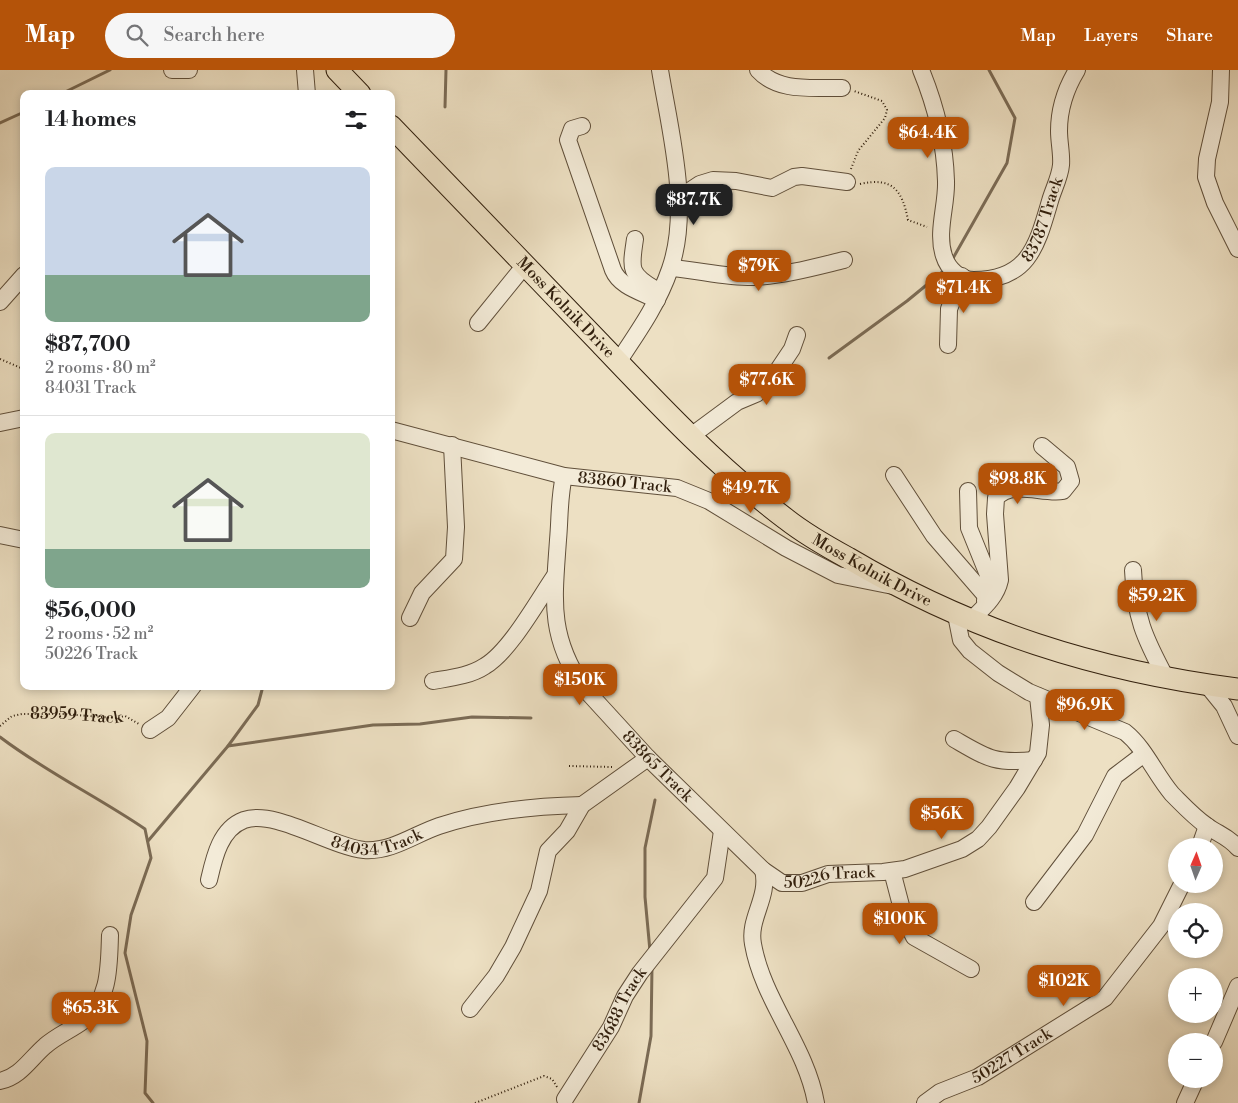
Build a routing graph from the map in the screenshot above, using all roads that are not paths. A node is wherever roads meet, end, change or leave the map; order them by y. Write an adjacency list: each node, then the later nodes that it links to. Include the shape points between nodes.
1 (172, 70): 2 (street)
2 (190, 70)
3 (306, 70): 11 (street)
4 (337, 70): 12 (main road)
5 (660, 70): 16 (street)
6 (758, 70): 10 (street, via 769,81 779,85)
7 (921, 70): 22 (street, via 936,114 946,170 942,244 948,266)
8 (1077, 70): 22 (street, 83787 Track, via 1063,104 1059,129 1061,165 1039,241 1025,261 1006,275 977,280)
9 (1221, 70): 18 (street, via 1220,102 1206,177)
10 (842, 88)
11 (307, 90)
12 (356, 90)
13 (582, 126): 24 (street, via 572,129 568,140 616,277 626,285)
14 (395, 130): 20 (main road, Moss Kolnik Drive)
15 (848, 182): 16 (street, via 802,176 772,188 712,180)
16 (679, 198): 21 (street)
17 (636, 239): 24 (street, via 632,260 634,273)
18 (1238, 249)
19 (844, 260): 21 (street, via 755,277)
20 (525, 265): 26 (street); 29 (main road, Moss Kolnik Drive)
21 (671, 268): 24 (street)
22 (962, 276): 28 (street, via 947,317)
23 (20, 280): 25 (street)
24 (659, 296): 29 (street)
25 (0, 302)
26 (478, 323)
27 (797, 335): 33 (street, via 792,349 768,385 737,402)
28 (948, 345)
29 (618, 362): 33 (main road, Moss Kolnik Drive)
30 (20, 419): 31 (street)
31 (0, 423)
32 (395, 431): 34 (street, 83860 Track)
33 (690, 436): 43 (main road, Moss Kolnik Drive, via 724,469 785,518 813,538)
34 (452, 445): 37 (street, 83860 Track); 45 (street, via 456,527 454,558 422,593)
35 (1042, 446): 44 (street, via 1067,467 1071,481 1064,491 1016,489 1003,492 996,498 1000,580 998,590)
36 (894, 475): 44 (street, via 934,536)
37 (564, 476): 42 (street, 83865 Track); 43 (street, 83860 Track, via 677,488 709,501 838,575)
38 (968, 491): 44 (street, via 969,528 986,567)
39 (0, 535): 40 (street)
40 (20, 539)
41 (1133, 570): 46 (street, via 1138,617)
42 (555, 576): 47 (street, via 520,628 486,666); 57 (street, 83865 Track, via 556,626 575,675)
43 (900, 588): 44 (main road, Moss Kolnik Drive)
44 (974, 610): 46 (main road, Moss Kolnik Drive, via 1038,647); 51 (street, via 961,640 1003,676)
45 (410, 618)
46 (1166, 678): 48 (main road, Moss Kolnik Drive)
47 (433, 681)
48 (1207, 685): 49 (main road, Moss Kolnik Drive); 53 (street, via 1224,706)
49 (1238, 689)
50 (189, 690): 52 (street, via 168,718)
51 (1038, 696): 55 (street, via 1118,728 1134,739); 56 (street, 50226 Track, via 1041,737)
52 (150, 730)
53 (1238, 736)
54 (954, 738): 56 (street, via 1000,761)
55 (1144, 754): 59 (street, via 1172,793); 67 (street, via 1115,776 1085,835)
56 (1034, 760): 64 (street, 50226 Track, via 1008,802 978,839 962,849)
57 (643, 761): 58 (street); 60 (street, 83865 Track, via 699,806)
58 (582, 805): 65 (street, 84034 Track, via 524,808 454,822 373,850 327,840 286,824 261,818 248,819 226,834 214,859); 71 (street, via 567,831 548,851 539,891 513,947 496,976)
59 (1207, 826): 61 (street); 62 (street)
60 (722, 831): 63 (street, 83865 Track); 75 (street, 83688 Track, via 715,878 640,973 611,1027)
61 (1203, 838)
62 (1236, 842)
63 (763, 870): 64 (street, 50226 Track, via 782,883 790,884 828,874); 76 (street, 50226 Track, via 765,886 752,929 753,945 774,1005 807,1070)
64 (892, 871): 69 (street, via 904,917 914,937)
65 (209, 880)
66 (1178, 893): 77 (street, 50227 Track, via 1161,926 1105,998 985,1073 966,1084 940,1092)
67 (1034, 902)
68 (110, 935): 73 (street, via 105,989 92,1012 47,1044 13,1076)
69 (971, 969)
70 (1238, 986): 72 (street)
71 (470, 1009)
72 (1218, 1033)
73 (0, 1082)
74 (1192, 1088): 78 (street)
75 (565, 1098)
76 (816, 1103)
77 (925, 1103)
78 (1185, 1103)

